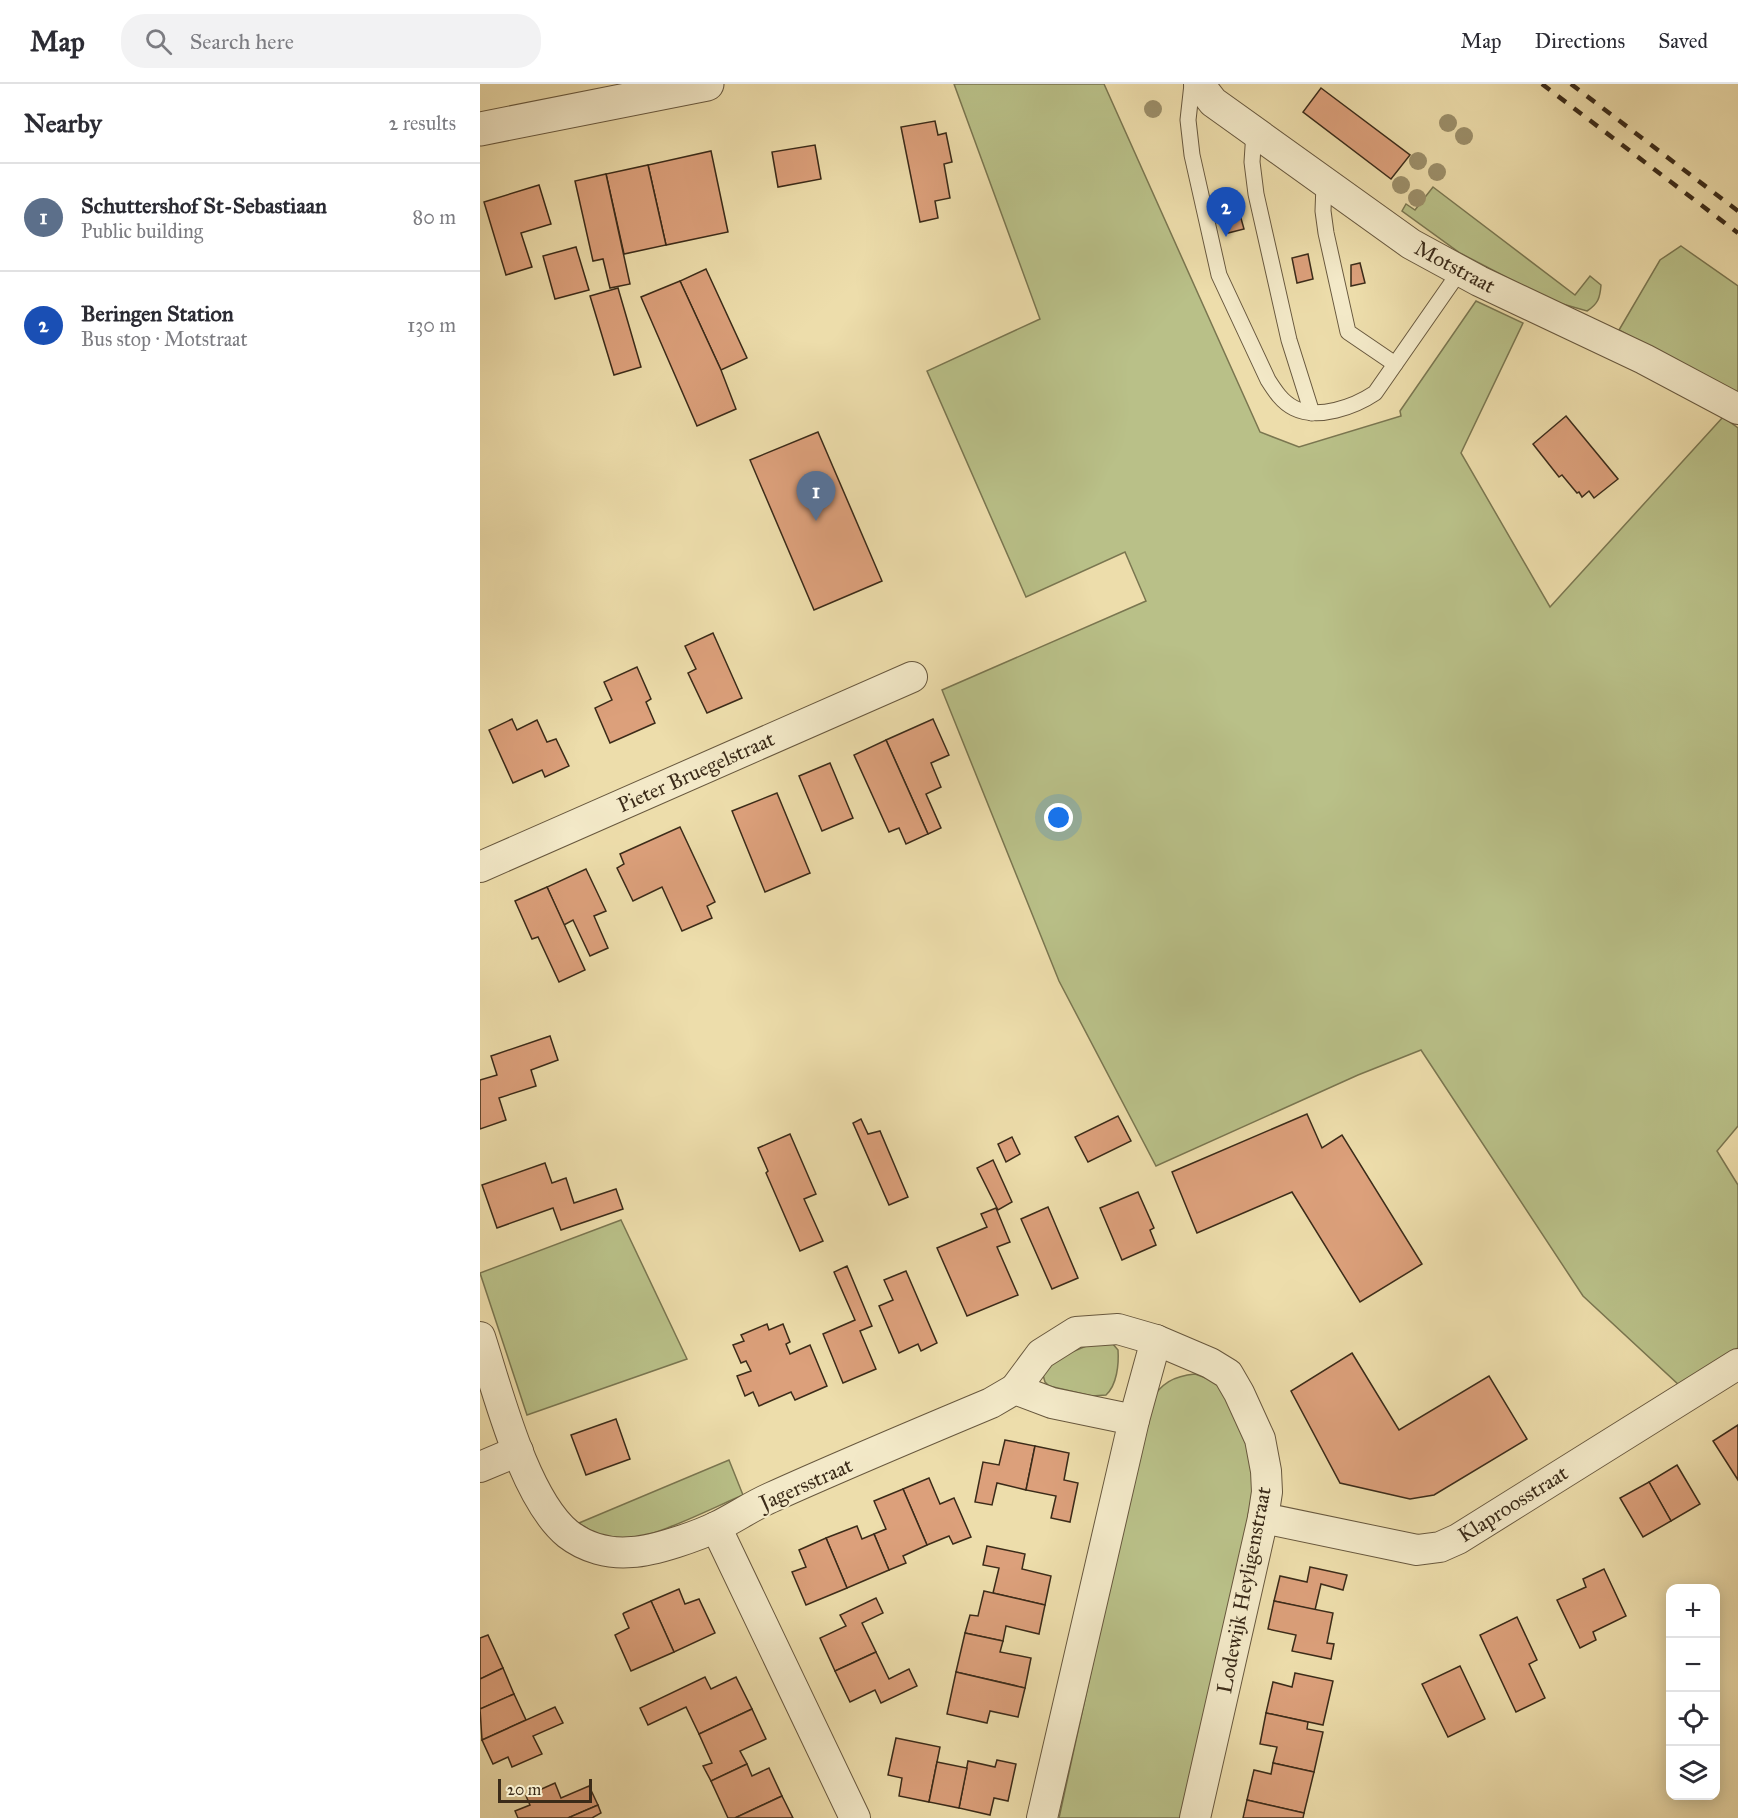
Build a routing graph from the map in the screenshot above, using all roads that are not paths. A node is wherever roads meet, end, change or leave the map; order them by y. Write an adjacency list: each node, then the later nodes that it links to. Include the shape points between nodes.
1 (707, 84): 4 (street)
2 (1191, 84): 10 (lane, via 1188,120 1192,155 1219,275 1268,380 1294,408)
3 (1199, 84): 5 (street, Motstraat, via 1213,102)
4 (480, 129)
5 (1254, 132): 6 (street, Motstraat); 10 (lane, via 1256,194 1289,340)
6 (1324, 184): 7 (street, Motstraat, via 1411,244); 8 (lane, via 1326,233 1348,333)
7 (1460, 271): 8 (lane); 9 (street, Motstraat)
8 (1395, 364): 10 (lane, via 1375,393 1362,402)
9 (1738, 409)
10 (1312, 413)
11 (912, 677): 12 (street, Pieter Bruegelstraat)
12 (480, 867)
13 (480, 1337): 18 (street, Jagersstraat)
14 (1156, 1340): 16 (street, Lodewijk Heyligenstraat, via 1119,1329 1076,1332 1041,1354); 17 (street); 20 (street, Lodewijk Heyligenstraat, via 1228,1374 1260,1439 1267,1492)
15 (1738, 1364): 20 (street, Klaproosstraat, via 1440,1547 1418,1550)
16 (1016, 1389): 17 (street, via 1052,1403); 21 (street, Jagersstraat, via 767,1500)
17 (1134, 1420): 23 (street)
18 (518, 1451): 19 (street); 21 (street, Jagersstraat, via 551,1516 585,1545 633,1552)
19 (480, 1467)
20 (1263, 1518): 24 (street, Lodewijk Heyligenstraat)
21 (716, 1527): 22 (street)
22 (855, 1818)
23 (1042, 1818)
24 (1195, 1818)

